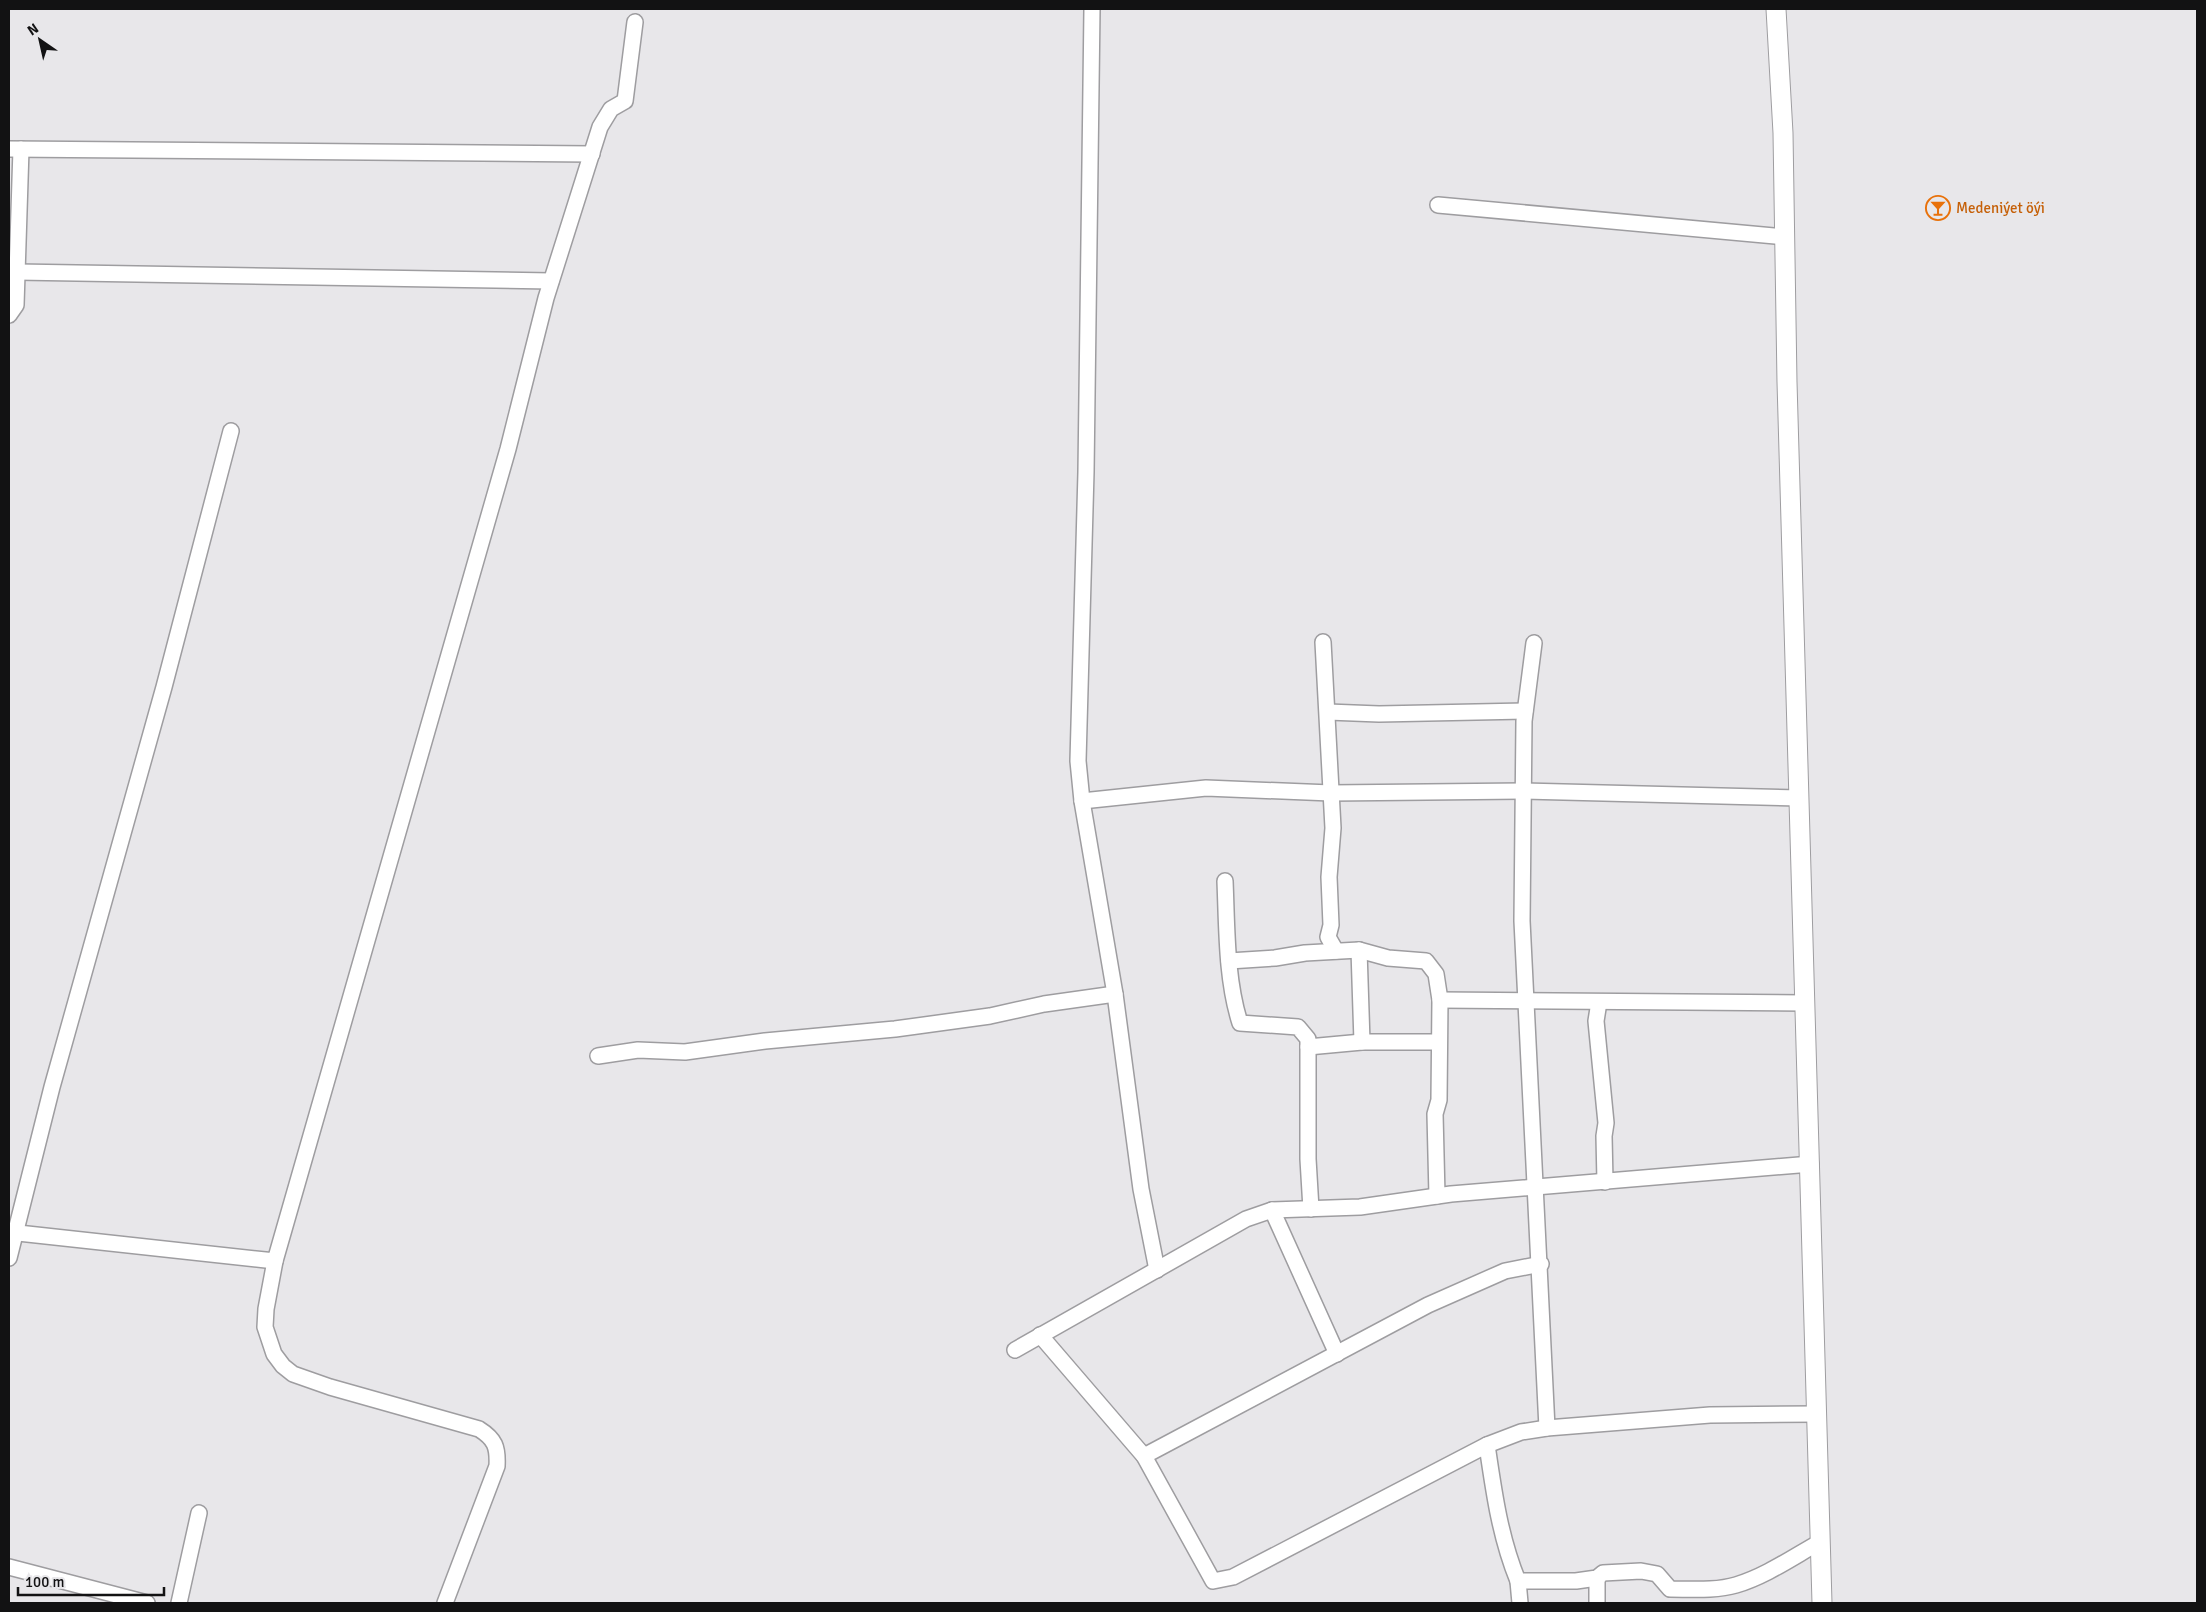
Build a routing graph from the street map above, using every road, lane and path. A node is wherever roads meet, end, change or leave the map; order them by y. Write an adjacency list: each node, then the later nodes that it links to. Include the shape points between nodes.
1 (1092, 9): 19 (street, via 1086,472 1078,761)
2 (1776, 9): 7 (main road)
3 (635, 22): 5 (street, via 625,100 611,109 600,127)
4 (15, 149): 5 (street); 8 (street)
5 (592, 154): 9 (street)
6 (1438, 205): 7 (street)
7 (1786, 237): 18 (main road)
8 (17, 272): 9 (street); 10 (street, via 16,305)
9 (551, 281): 41 (street, via 508,449)
10 (9, 315)
11 (230, 431): 39 (street, via 164,688)
12 (1323, 642): 15 (street)
13 (1534, 643): 14 (street)
14 (1525, 711): 15 (street); 16 (street)
15 (1328, 712): 17 (street)
16 (1523, 791): 17 (street); 18 (street); 26 (street, via 1522,921)
17 (1331, 793): 19 (street, via 1206,788); 22 (street, via 1333,835 1328,938)
18 (1798, 798): 28 (main road)
19 (1082, 801): 24 (street)
20 (1225, 881): 23 (street)
21 (1359, 950): 22 (street); 25 (street, via 1388,958 1426,961 1436,974); 29 (street)
22 (1336, 951): 23 (street)
23 (1229, 961): 31 (street, via 1234,1006 1240,1023 1298,1027 1308,1040)
24 (1115, 994): 32 (street, via 895,1029 685,1052 638,1050); 43 (street, via 1141,1189)
25 (1440, 1000): 26 (street); 30 (street)
26 (1526, 1002): 27 (street); 35 (street)
27 (1599, 1002): 28 (street); 34 (street, via 1596,1021 1606,1123)
28 (1805, 1003): 33 (main road)
29 (1362, 1042): 30 (street); 31 (street)
30 (1438, 1042): 36 (street, via 1435,1114)
31 (1308, 1047): 37 (street)
32 (598, 1056)
33 (1811, 1164): 34 (street); 47 (main road)
34 (1605, 1182): 35 (street)
35 (1537, 1188): 36 (street); 42 (street)
36 (1438, 1196): 37 (street, via 1360,1208)
37 (1311, 1209): 38 (street)
38 (1272, 1210): 43 (street, via 1246,1219); 46 (street)
39 (12, 1233): 40 (street); 41 (street)
40 (9, 1258)
41 (276, 1261): 58 (street, via 265,1327 274,1354 283,1366 293,1374 330,1387 479,1429 495,1442 497,1466)
42 (1541, 1264): 46 (street, via 1497,1274 1428,1305); 48 (street)
43 (1157, 1270): 44 (street)
44 (1040, 1336): 45 (street); 50 (street)
45 (1015, 1350)
46 (1337, 1354): 50 (street)
47 (1817, 1414): 48 (street, via 1710,1415); 52 (main road)
48 (1547, 1428): 49 (street, via 1521,1432)
49 (1487, 1446): 50 (street, via 1233,1577 1213,1581); 55 (street, via 1501,1530)
50 (1144, 1456)
51 (199, 1513): 57 (street)
52 (1820, 1542): 54 (street, via 1754,1579 1734,1586 1670,1589 1657,1574 1641,1571 1603,1573); 61 (main road)
53 (9, 1567): 56 (street)
54 (1597, 1578): 55 (street); 60 (street)
55 (1518, 1581): 59 (street)
56 (148, 1603)
57 (179, 1603)
58 (445, 1603)
59 (1520, 1603)
60 (1597, 1603)
61 (1822, 1603)

